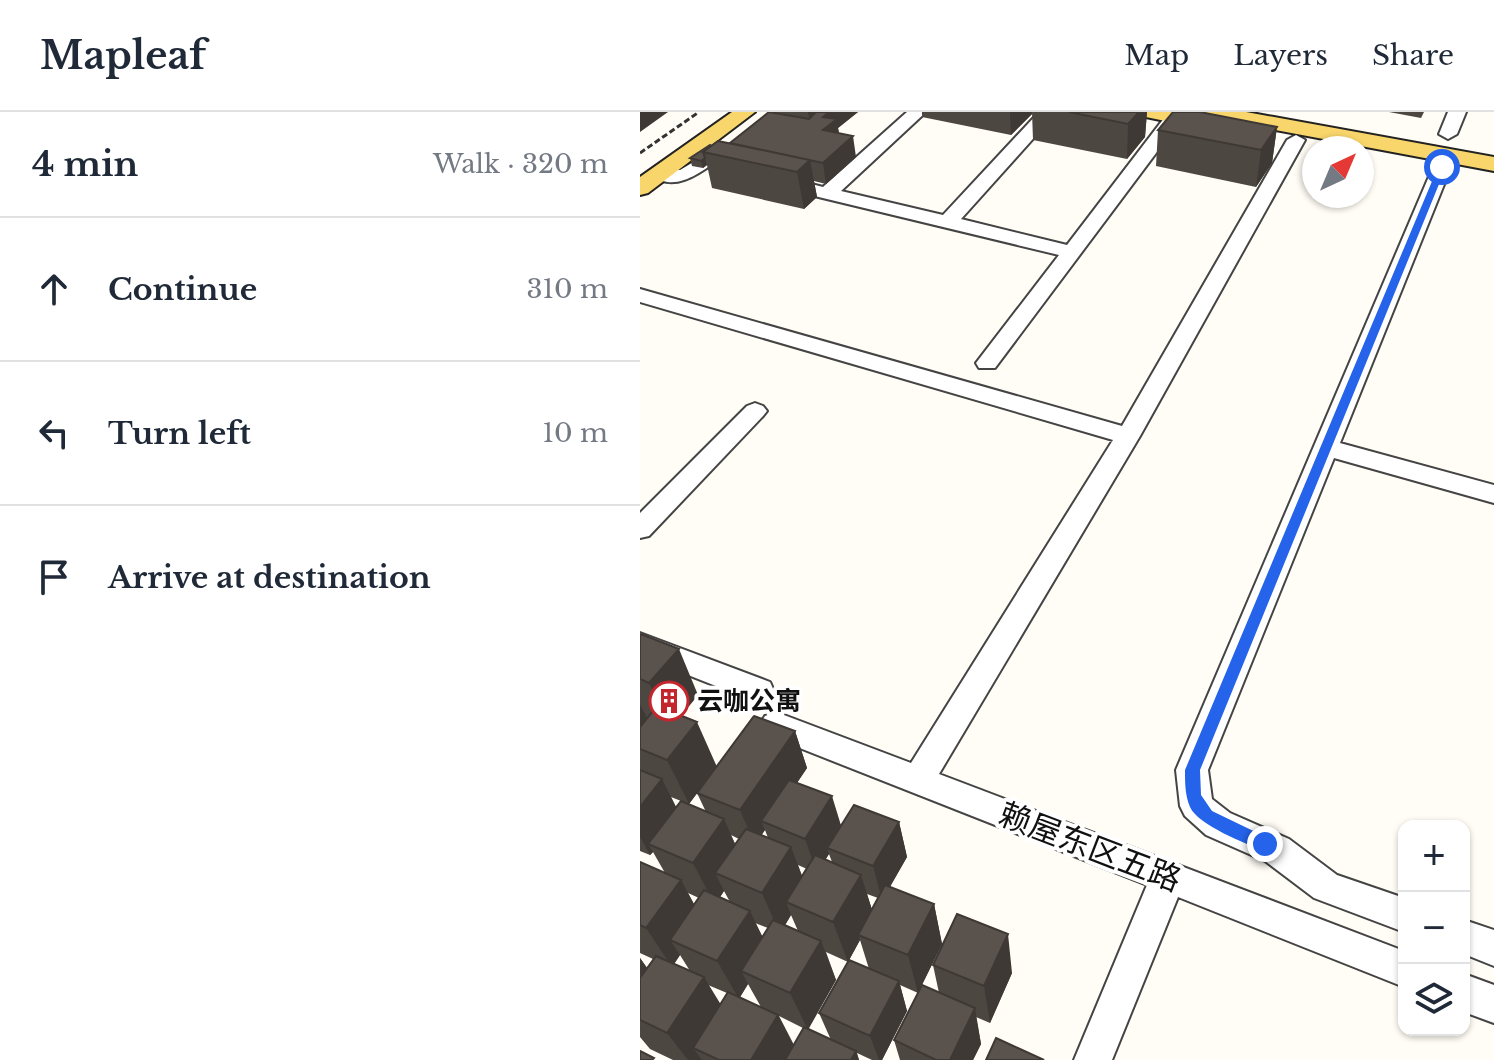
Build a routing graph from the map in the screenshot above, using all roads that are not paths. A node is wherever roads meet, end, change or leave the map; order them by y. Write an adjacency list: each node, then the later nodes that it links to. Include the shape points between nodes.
1 (724, 112): 16 (main road)
2 (745, 112): 16 (main road)
3 (917, 112): 20 (street)
4 (1048, 112): 21 (street)
5 (1148, 112): 8 (main road)
6 (1212, 112): 14 (main road)
7 (1457, 112): 9 (street)
8 (1174, 117): 10 (main road); 22 (street)
9 (1448, 134)
10 (1296, 140): 11 (main road); 26 (street)
11 (1302, 141)
12 (1374, 154): 15 (main road)
13 (720, 164): 16 (street, via 684,176)
14 (1494, 164)
15 (1442, 167): 18 (main road); 27 (street)
16 (650, 173): 19 (main road)
17 (758, 177): 20 (street)
18 (1494, 177)
19 (640, 188)
20 (827, 193): 21 (street)
21 (948, 222): 22 (street)
22 (1072, 252): 24 (street)
23 (640, 295): 26 (street)
24 (987, 363)
25 (755, 411): 29 (street)
26 (1128, 436): 33 (street)
27 (1325, 447): 28 (street); 35 (street, via 1197,753 1193,795 1206,815 1277,850 1312,880)
28 (1494, 494)
29 (640, 529)
30 (640, 644): 31 (street)
31 (759, 691)
32 (748, 764): 33 (street, 赖屋东区五路, via 776,725)
33 (918, 780): 34 (street, 赖屋东区五路)
34 (1168, 878): 38 (street, 赖屋东区五路); 41 (street)
35 (1398, 913)
36 (1470, 939): 37 (street)
37 (1494, 948)
38 (1398, 967)
39 (1470, 995): 40 (street)
40 (1494, 1004)
41 (1093, 1060)

